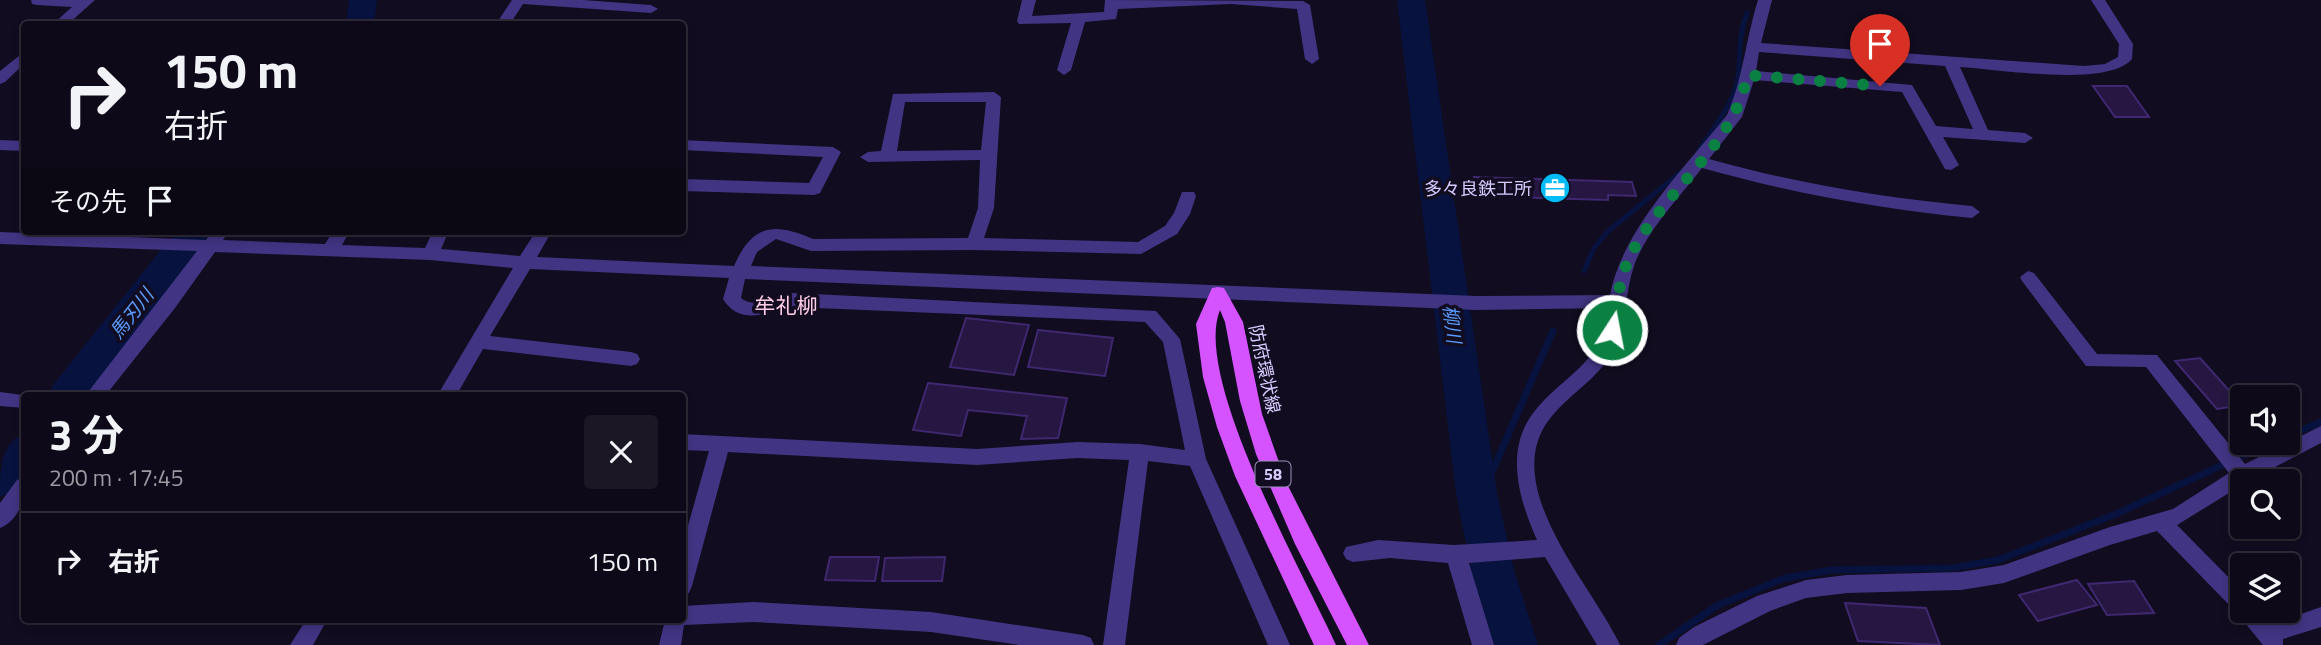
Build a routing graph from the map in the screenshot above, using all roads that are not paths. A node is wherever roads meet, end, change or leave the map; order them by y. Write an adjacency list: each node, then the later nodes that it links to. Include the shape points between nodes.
1 (521, 0): 9 (street); 12 (street)
2 (1029, 0): 10 (street, via 1024,21)
3 (1234, 0): 8 (street); 15 (street, via 1303,5)
4 (1765, 0): 14 (street)
5 (2098, 0): 17 (street, via 2126,44 2125,59 2108,68 2084,71)
6 (37, 1): 7 (street)
7 (86, 2): 11 (street)
8 (1112, 3): 10 (street, via 1111,16)
9 (653, 5): 13 (street)
10 (1079, 18): 18 (street)
11 (64, 21)
12 (505, 21)
13 (645, 21)
14 (1753, 47): 17 (street); 19 (street)
15 (1312, 59)
16 (21, 60): 20 (street)
17 (1951, 62): 22 (street)
18 (1064, 70)
19 (1747, 75): 21 (street, via 1907,88); 30 (street, via 1734,117)
20 (0, 79)
21 (1932, 131): 22 (street); 31 (street)
22 (1983, 135): 23 (street)
23 (2025, 138)
24 (0, 145): 26 (street)
25 (686, 145): 32 (street, via 833,152 814,189)
26 (21, 146)
27 (988, 155): 28 (street); 28 (street, via 994,97 898,97); 40 (street, via 986,208)
28 (888, 156): 29 (street)
29 (868, 157)
30 (1699, 162): 34 (street, via 1762,180 1922,208); 48 (street, via 1649,225 1628,261)
31 (1951, 165)
32 (686, 185)
33 (1188, 196): 40 (street, via 1171,230 1141,248)
34 (1972, 212)
35 (217, 235): 41 (street)
36 (339, 235): 42 (street)
37 (439, 235): 43 (street)
38 (542, 235): 44 (street)
39 (0, 239): 41 (street)
40 (974, 244): 45 (street, via 811,246 775,233 750,248)
41 (206, 247): 42 (street); 51 (street)
42 (329, 251): 43 (street)
43 (430, 254): 44 (street)
44 (525, 263): 45 (street); 49 (street)
45 (741, 272): 47 (street); 59 (street, via 732,299 743,309 793,300 1150,316 1171,339)
46 (2028, 277): 60 (street, via 2092,361 2151,360)
47 (1218, 293): 48 (street, via 1476,303); 82 (main road, 58, via 1205,324 1212,377 1226,427); 83 (main road, 防府環状線 / 58, via 1236,324 1242,372 1272,472)
48 (1618, 301): 66 (street, via 1599,360 1537,422 1527,445 1530,498)
49 (479, 341): 50 (street); 52 (street)
50 (631, 359)
51 (97, 392)
52 (448, 392)
53 (0, 399): 54 (street)
54 (21, 401)
55 (2321, 434): 61 (street)
56 (686, 442): 57 (street)
57 (721, 443): 58 (street, via 977,457 1077,450); 69 (street)
58 (1140, 452): 59 (street); 80 (street)
59 (1196, 460): 81 (street)
60 (2237, 469)
61 (2254, 469)
62 (2230, 483): 65 (street, via 2179,516)
63 (21, 490): 64 (street)
64 (0, 519)
65 (2161, 522): 70 (street); 86 (street, via 2004,574 1961,581 1806,589 1764,603)
66 (1551, 547): 68 (street); 85 (street)
67 (1353, 553): 68 (street, via 1371,547)
68 (1461, 553): 84 (street)
69 (686, 571)
70 (2230, 593)
71 (686, 616): 79 (street, via 753,612 931,622)
72 (2321, 617): 76 (street)
73 (315, 623): 77 (street)
74 (674, 623): 78 (street)
75 (2257, 623): 76 (street)
76 (2272, 640)
77 (301, 645)
78 (670, 645)
79 (1083, 645)
80 (1114, 645)
81 (1279, 645)
82 (1325, 645)
83 (1358, 645)
84 (1483, 645)
85 (1609, 645)
86 (1687, 645)

